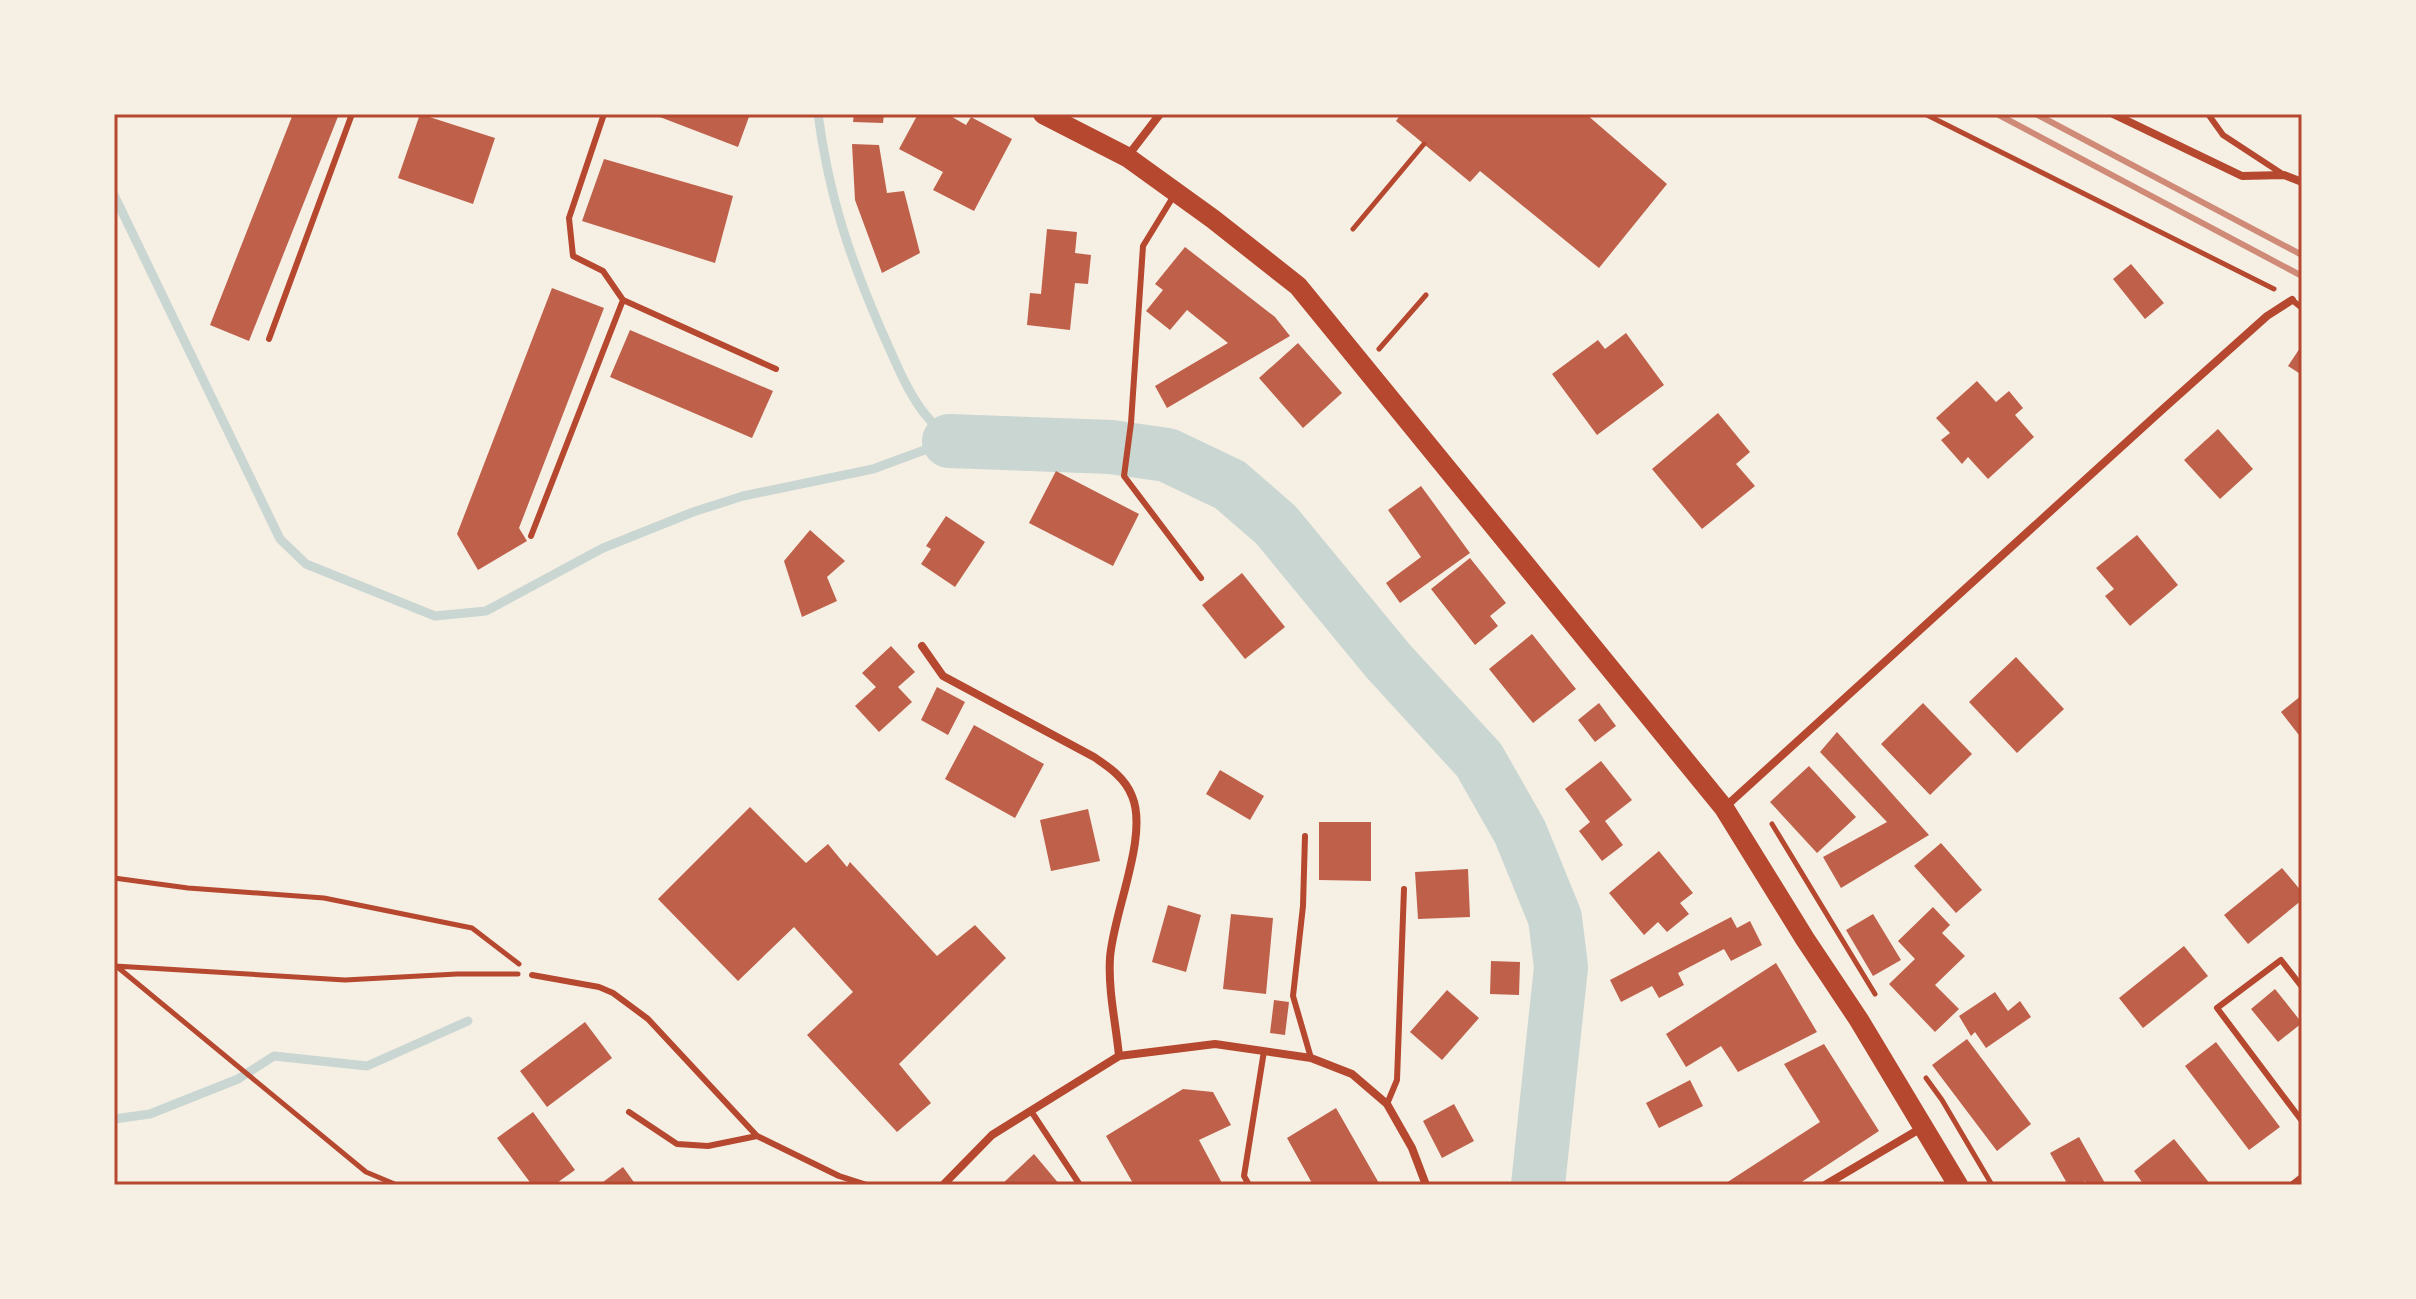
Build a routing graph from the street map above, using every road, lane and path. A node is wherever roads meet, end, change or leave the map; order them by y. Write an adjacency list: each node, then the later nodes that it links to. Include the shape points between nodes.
1 (352, 114): 19 (lane)
2 (604, 114): 15 (lane, via 569,218 573,256 603,271)
3 (1043, 114): 9 (main road)
4 (1160, 114): 9 (street)
5 (1925, 114): 16 (path)
6 (2113, 114): 10 (street, via 2242,176)
7 (2208, 114): 10 (lane, via 2223,135)
8 (1424, 144): 13 (path)
9 (1127, 157): 12 (main road)
10 (2284, 175): 11 (street)
11 (2302, 182)
12 (1175, 193): 22 (lane, via 1143,246 1124,476); 24 (main road, via 1298,286)
13 (1353, 229)
14 (1426, 295): 18 (path)
15 (623, 300): 20 (lane); 21 (lane)
16 (2292, 300): 17 (lane); 24 (street, via 2186,388)
17 (2302, 308)
18 (1393, 334)
19 (269, 339)
20 (776, 369)
21 (531, 536)
22 (1201, 578)
23 (922, 646): 32 (street, via 943,676 1094,757 1116,773 1132,795 1137,829 1110,957)
24 (1724, 808): 38 (main road)
25 (1305, 836): 33 (lane, via 1293,996)
26 (114, 878): 29 (path, via 324,898 472,928)
27 (1404, 889): 34 (lane, via 1397,1080)
28 (115, 965): 29 (path, via 345,980); 41 (path, via 366,1172)
29 (532, 975): 39 (lane, via 613,993 648,1019)
30 (2302, 987): 37 (lane, via 2281,960 2217,1008)
31 (1264, 1051): 32 (street, via 1215,1044); 33 (street); 45 (lane, via 1244,1176)
32 (1119, 1056): 35 (street)
33 (1311, 1058): 34 (street, via 1352,1074)
34 (1387, 1104): 46 (street)
35 (1031, 1111): 43 (street, via 992,1135); 44 (lane)
36 (629, 1112): 39 (lane, via 677,1144 708,1146)
37 (2302, 1121)
38 (1924, 1127): 47 (street); 48 (main road)
39 (757, 1136): 42 (lane)
40 (2302, 1178): 49 (street)
41 (397, 1185)
42 (867, 1185)
43 (943, 1185)
44 (1080, 1185)
45 (1249, 1185)
46 (1426, 1185)
47 (1825, 1185)
48 (1958, 1185)
49 (2293, 1185)

